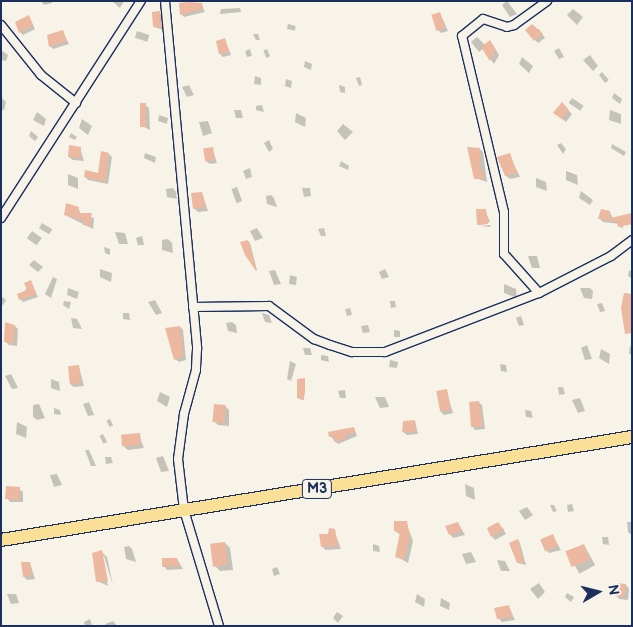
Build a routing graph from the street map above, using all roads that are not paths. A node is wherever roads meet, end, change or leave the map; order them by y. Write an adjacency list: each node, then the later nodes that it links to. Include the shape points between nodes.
1 (141, 1): 5 (street)
2 (166, 1): 9 (street)
3 (547, 1): 8 (street, via 514,25 507,27 483,19 462,36 504,212 504,254)
4 (1, 25): 5 (street, via 41,75)
5 (76, 103): 6 (street)
6 (1, 218)
7 (632, 240): 8 (street, via 610,256)
8 (539, 293): 9 (street, via 385,352 352,352 330,346 314,339 269,306)
9 (193, 307): 11 (street, via 196,370 184,414 178,459)
10 (632, 437): 11 (main road, M3)
11 (184, 510): 12 (main road, M3); 13 (street)
12 (1, 540)
13 (219, 626)

